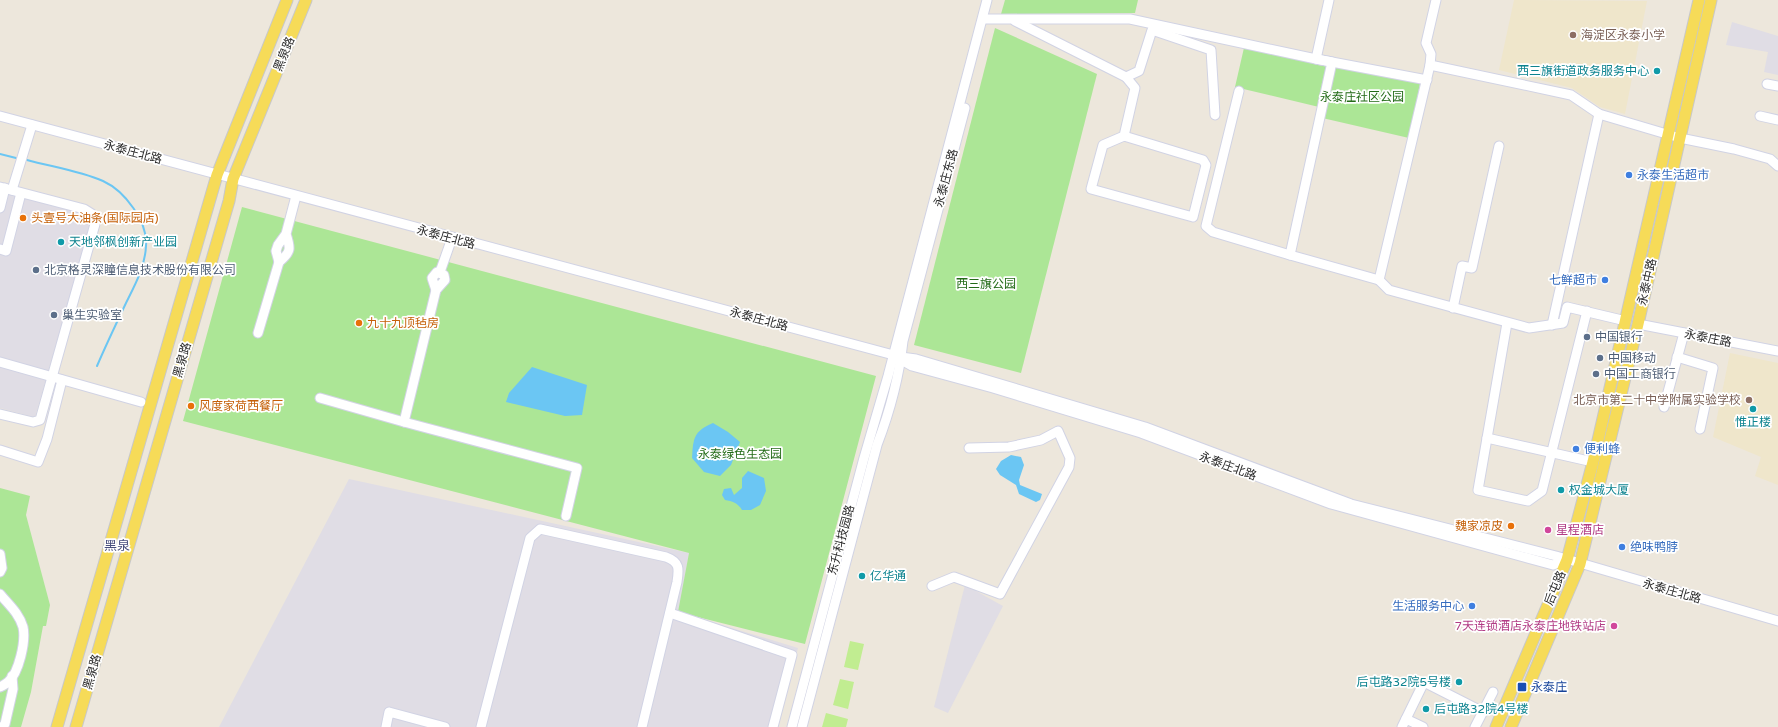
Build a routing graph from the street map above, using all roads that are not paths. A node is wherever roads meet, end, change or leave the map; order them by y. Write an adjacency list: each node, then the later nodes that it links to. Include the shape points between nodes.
1 (287, 0): 27 (main road, 黑泉路)
2 (306, 0): 28 (main road, 黑泉路)
3 (987, 0): 45 (street, 永泰庄东路)
4 (993, 0): 45 (street, 永泰庄东路)
5 (1329, 0): 9 (street)
6 (1436, 0): 10 (street, via 1426,43 1431,54)
7 (1699, 0): 22 (main road, 永泰中路)
8 (1711, 0): 24 (main road, 永泰中路)
9 (1316, 59): 11 (street, via 1130,19 985,19 1016,21); 12 (street); 34 (street, via 1332,62)
10 (1430, 65): 12 (street); 16 (street, via 1571,95)
11 (1126, 77): 17 (street, via 1139,71 1152,30 1211,50); 23 (street, via 1135,88)
12 (1427, 80): 35 (street)
13 (1767, 84): 14 (street)
14 (1778, 86)
15 (1239, 91): 34 (street, via 1206,226 1213,232)
16 (1599, 114): 22 (street); 41 (street)
17 (1215, 115)
18 (0, 116): 21 (street, 永泰庄北路)
19 (1760, 116): 20 (street)
20 (1778, 120)
21 (32, 125): 27 (street, 永泰庄北路); 29 (street)
22 (1668, 134): 24 (street); 38 (main road, 永泰中路)
23 (1124, 136): 23 (street, via 1103,145 1091,189 1193,217 1206,165 1203,160)
24 (1680, 138): 26 (street, via 1770,159); 40 (main road, 永泰中路)
25 (1499, 146): 36 (street, via 1472,268 1462,266)
26 (1778, 166)
27 (217, 175): 28 (street, 永泰庄北路); 76 (main road, 黑泉路)
28 (234, 179): 30 (street, 永泰庄北路); 77 (main road, 黑泉路)
29 (10, 189): 31 (street); 33 (street, via 6,251); 48 (street, via 84,209 94,218 95,224)
30 (296, 196): 32 (street, 永泰庄北路); 42 (street, via 286,234 276,251 279,262)
31 (0, 208)
32 (452, 238): 45 (street, 永泰庄北路); 54 (street, via 440,272 434,273 432,278 436,290)
33 (0, 249)
34 (1290, 255): 35 (street)
35 (1378, 280): 36 (street, via 1389,290)
36 (1452, 308): 39 (street)
37 (1587, 311): 38 (street); 41 (street, via 1567,307 1563,323); 59 (street)
38 (1626, 321): 60 (main road, 永泰中路)
39 (1507, 323): 41 (street, via 1529,328); 56 (street)
40 (1638, 324): 43 (street, 永泰庄路); 64 (main road, 永泰中路)
41 (1552, 325)
42 (258, 333)
43 (1684, 333): 44 (street, 永泰庄路); 46 (street)
44 (1778, 351)
45 (898, 357): 63 (street, 永泰庄北路, via 916,359 1145,427 1351,504); 83 (street, 东升科技园路, via 816,633); 84 (street, 东升科技园路, via 899,373 889,414 877,444)
46 (1677, 357): 52 (street); 55 (street, via 1713,368)
47 (0, 362): 48 (street)
48 (52, 377): 49 (street); 53 (street, via 40,420 33,422)
49 (62, 380): 51 (street); 58 (street, via 47,439 38,462)
50 (320, 398): 54 (street)
51 (141, 402)
52 (1664, 408)
53 (0, 414)
54 (404, 422): 61 (street, via 577,468)
55 (1700, 429)
56 (1488, 438): 59 (street); 59 (street, via 1478,490 1528,501 1542,491)
57 (969, 448): 66 (street, via 1009,447 1041,440 1058,431 1070,458 1069,467 1000,594 954,577)
58 (0, 450)
59 (1553, 452): 60 (street)
60 (1593, 462): 63 (main road, 永泰中路)
61 (566, 516)
62 (0, 554): 65 (street)
63 (1567, 560): 64 (street, 永泰庄北路); 87 (main road, 后屯路)
64 (1580, 564): 69 (street, 永泰庄北路); 88 (main road, 后屯路)
65 (0, 572)
66 (932, 586)
67 (0, 594): 70 (street, via 15,611 23,627 21,654)
68 (670, 613): 80 (street, via 679,572 678,565 673,560 540,529 530,538); 81 (street); 82 (street, via 792,655)
69 (1778, 621)
70 (12, 676): 71 (street); 75 (street, via 13,688)
71 (0, 687)
72 (1493, 692): 73 (street)
73 (1483, 712): 74 (street, via 1424,682); 86 (street)
74 (1404, 723): 85 (street)
75 (2, 727)
76 (57, 727)
77 (76, 727)
78 (386, 727): 79 (street, via 389,712)
79 (445, 727)
80 (481, 727)
81 (642, 727)
82 (773, 727)
83 (792, 727)
84 (802, 727)
85 (1422, 727)
86 (1475, 727)
87 (1496, 727)
88 (1511, 727)

